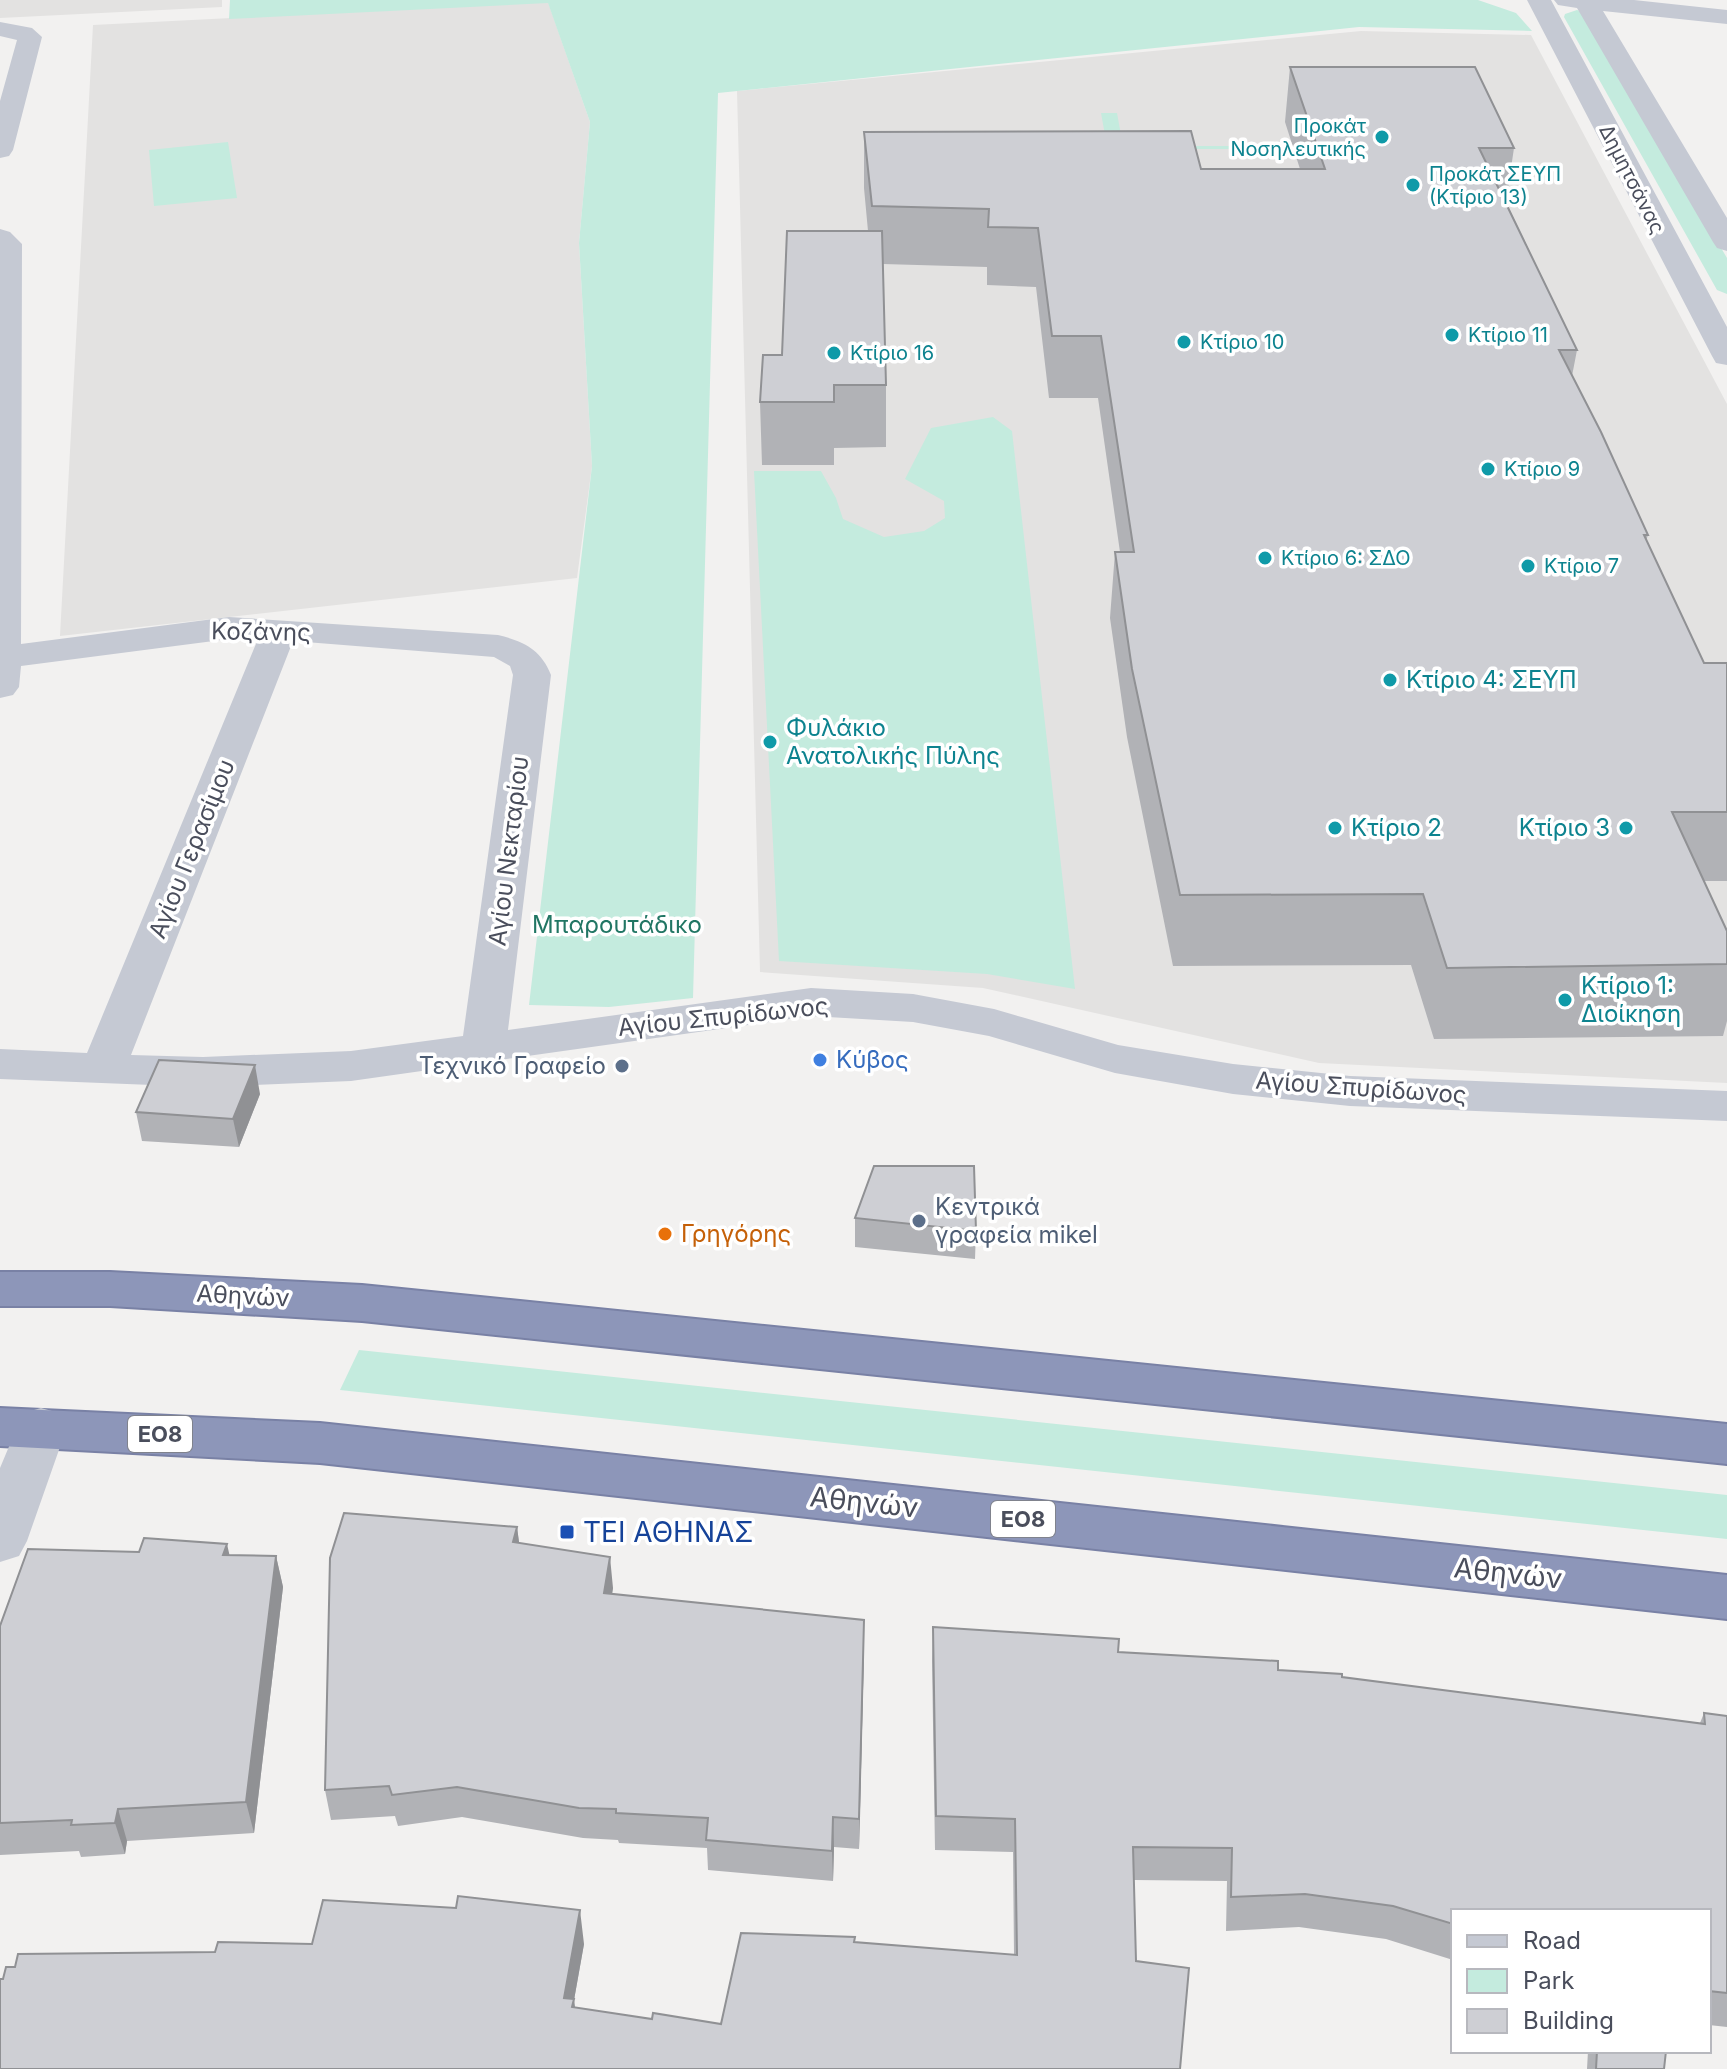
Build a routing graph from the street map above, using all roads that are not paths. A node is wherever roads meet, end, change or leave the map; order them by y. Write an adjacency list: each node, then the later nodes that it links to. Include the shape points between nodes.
1 (1539, 0): 8 (street, Δημητσάνας)
2 (1574, 1): 3 (street); 7 (street, Δημητσάνας, via 1598,18)
3 (1727, 17)
4 (11, 31): 5 (street, via 30,37)
5 (0, 150)
6 (0, 238): 11 (street, via 8,244)
7 (1727, 242)
8 (1696, 300): 9 (street); 10 (street, Δημητσάνας)
9 (1727, 301)
10 (1727, 356)
11 (2, 525): 14 (street)
12 (280, 629): 13 (street, Κοζάνης, via 498,646); 14 (street, Κοζάνης, via 229,628); 17 (street, Αγίου Γερασίμου)
13 (522, 655): 15 (street, Αγίου Νεκταρίου, via 532,675)
14 (1, 668)
15 (483, 1050): 17 (street, Αγίου Σπυρίδωνος, via 351,1066 203,1072); 18 (street, Αγίου Σπυρίδωνος, via 811,1002 913,1008 994,1023 1115,1059 1233,1079 1350,1091)
16 (0, 1064): 17 (street, Αγίου Σπυρίδωνος)
17 (103, 1069)
18 (1727, 1106)
19 (0, 1289): 21 (highway, Αθηνών, via 110,1289 362,1303)
20 (20, 1427): 22 (street); 23 (highway, Αθηνών / ΕΟ8, via 320,1443)
21 (1727, 1444)
22 (0, 1541)
23 (1727, 1597)

